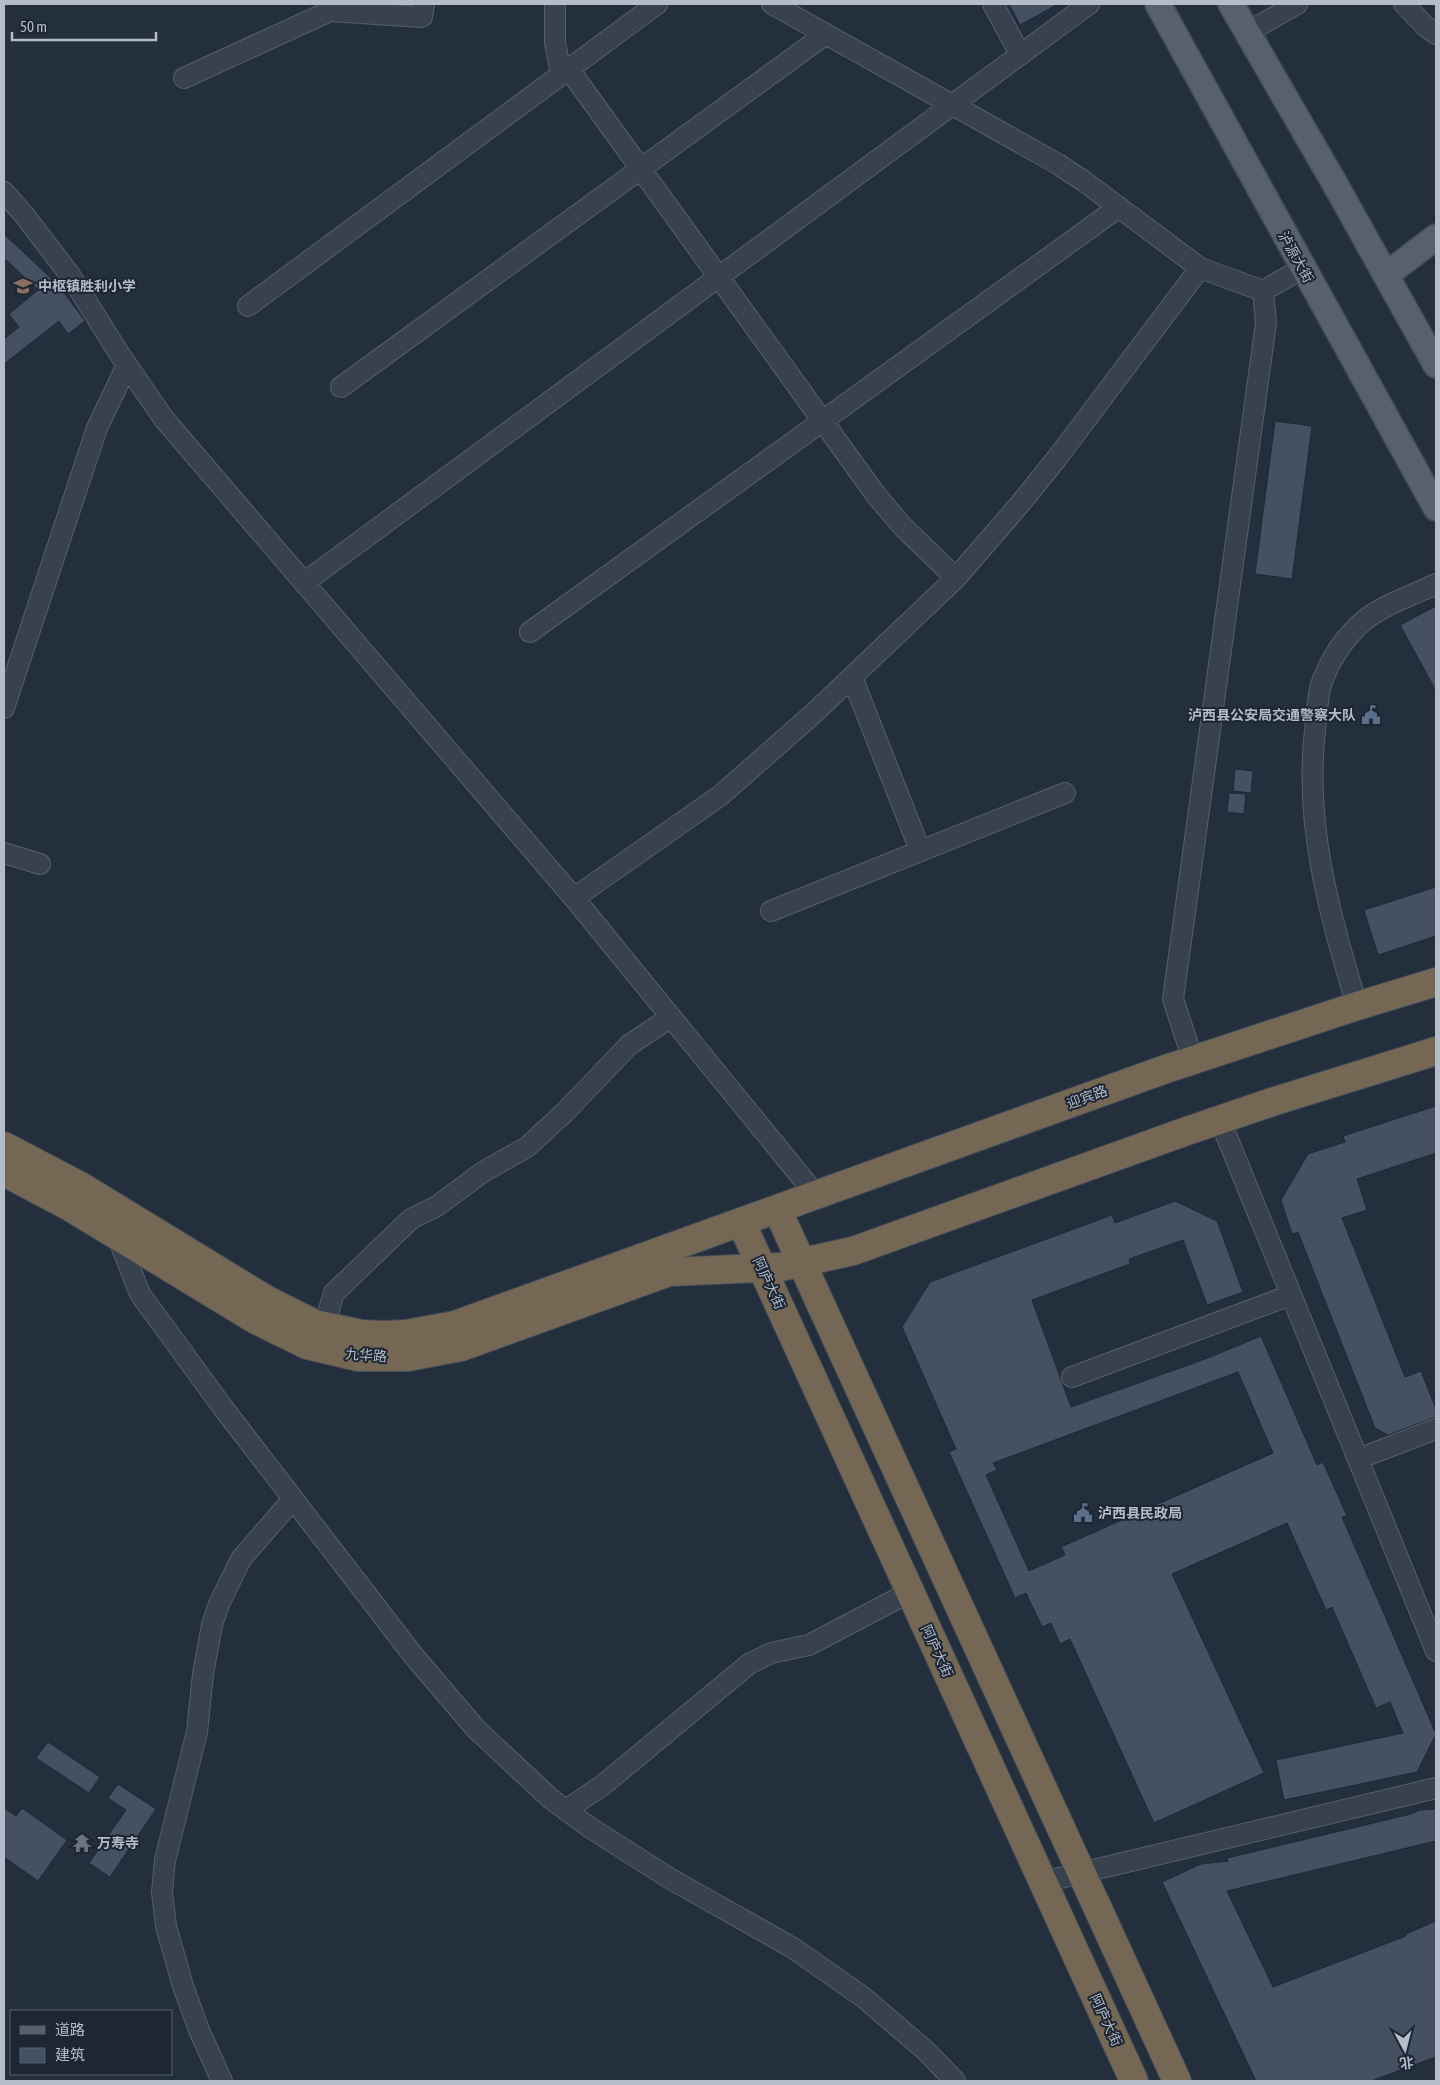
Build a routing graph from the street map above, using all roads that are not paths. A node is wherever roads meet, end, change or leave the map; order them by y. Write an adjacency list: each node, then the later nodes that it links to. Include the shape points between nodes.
1 (424, 4): 11 (street, via 422,17)
2 (555, 4): 16 (street, via 555,43)
3 (657, 4): 16 (street)
4 (772, 4): 13 (street)
5 (993, 4): 15 (street)
6 (1089, 4): 15 (street)
7 (1158, 4): 24 (main road, 泸源大街)
8 (1231, 4): 12 (main road)
9 (1297, 4): 12 (street)
10 (1404, 4): 14 (street)
11 (329, 7): 17 (street)
12 (1248, 32): 25 (main road)
13 (826, 34): 18 (street); 19 (street)
14 (1436, 34)
15 (1020, 54): 18 (street)
16 (564, 71): 19 (street); 28 (street)
17 (184, 78)
18 (951, 104): 21 (street, via 1058,164); 26 (street)
19 (640, 169): 26 (street); 31 (street)
20 (4, 192): 29 (street, via 70,274)
21 (1119, 208): 23 (street); 32 (street)
22 (1436, 237): 25 (main road)
23 (1200, 268): 27 (street); 34 (street, via 1057,458)
24 (1303, 268): 27 (street); 33 (main road, 泸源大街)
25 (1386, 274): 30 (main road)
26 (718, 277): 32 (street); 35 (street)
27 (1263, 291): 50 (street, via 1266,322 1172,999)
28 (248, 306)
29 (126, 365): 35 (street, via 164,419); 39 (street, via 97,428)
30 (1436, 365)
31 (340, 387)
32 (822, 422): 34 (street, via 876,495); 37 (street)
33 (1436, 508)
34 (956, 578): 38 (street)
35 (305, 582): 44 (street)
36 (1436, 584): 47 (street, via 1372,614 1343,644 1320,686 1313,747 1314,820 1332,918)
37 (530, 632)
38 (852, 677): 41 (street); 44 (street, via 721,795)
39 (4, 708)
40 (1065, 793): 41 (street)
41 (920, 850): 45 (street)
42 (4, 853): 43 (street)
43 (40, 864)
44 (574, 898): 48 (street)
45 (770, 911)
46 (1436, 982): 47 (highway, 迎宾路)
47 (1358, 1006): 50 (highway, 迎宾路)
48 (671, 1017): 54 (street); 61 (street, via 629,1045 527,1147 483,1172 437,1206 411,1219 334,1293)
49 (1436, 1051): 51 (highway)
50 (1193, 1060): 54 (highway, 迎宾路)
51 (1220, 1120): 58 (highway, via 882,1242); 60 (street)
52 (4, 1146): 61 (highway, 九华路, via 82,1187 267,1300)
53 (4, 1172): 57 (highway, 九华路)
54 (816, 1194): 55 (highway, 迎宾路)
55 (777, 1208): 56 (highway, 迎宾路); 58 (highway)
56 (740, 1222): 59 (highway, 阿庐大街); 61 (highway, 九华路, via 455,1325 384,1335)
57 (117, 1235): 59 (highway, 九华路, via 256,1320 307,1345 367,1357 408,1357 460,1347 668,1272); 65 (street, via 140,1294)
58 (802, 1263): 59 (highway); 70 (highway)
59 (762, 1267): 66 (highway, 阿庐大街)
60 (1291, 1295): 62 (street); 64 (street)
61 (324, 1326)
62 (1072, 1376)
63 (1436, 1429): 64 (street)
64 (1358, 1459): 67 (street)
65 (293, 1499): 69 (street, via 443,1693 525,1777); 72 (street, via 241,1558 219,1604 203,1674 197,1732 165,1860 162,1892 166,1926 183,1986)
66 (910, 1592): 69 (street, via 809,1645 771,1653 749,1664 603,1785); 71 (highway, 阿庐大街)
67 (1436, 1651)
68 (1436, 1788): 70 (street)
69 (566, 1810): 73 (street, via 670,1878 829,1972 895,2023)
70 (1081, 1873): 71 (street); 75 (highway)
71 (1043, 1882): 74 (highway, 阿庐大街)
72 (222, 2081)
73 (955, 2081)
74 (1134, 2081)
75 (1177, 2081)

